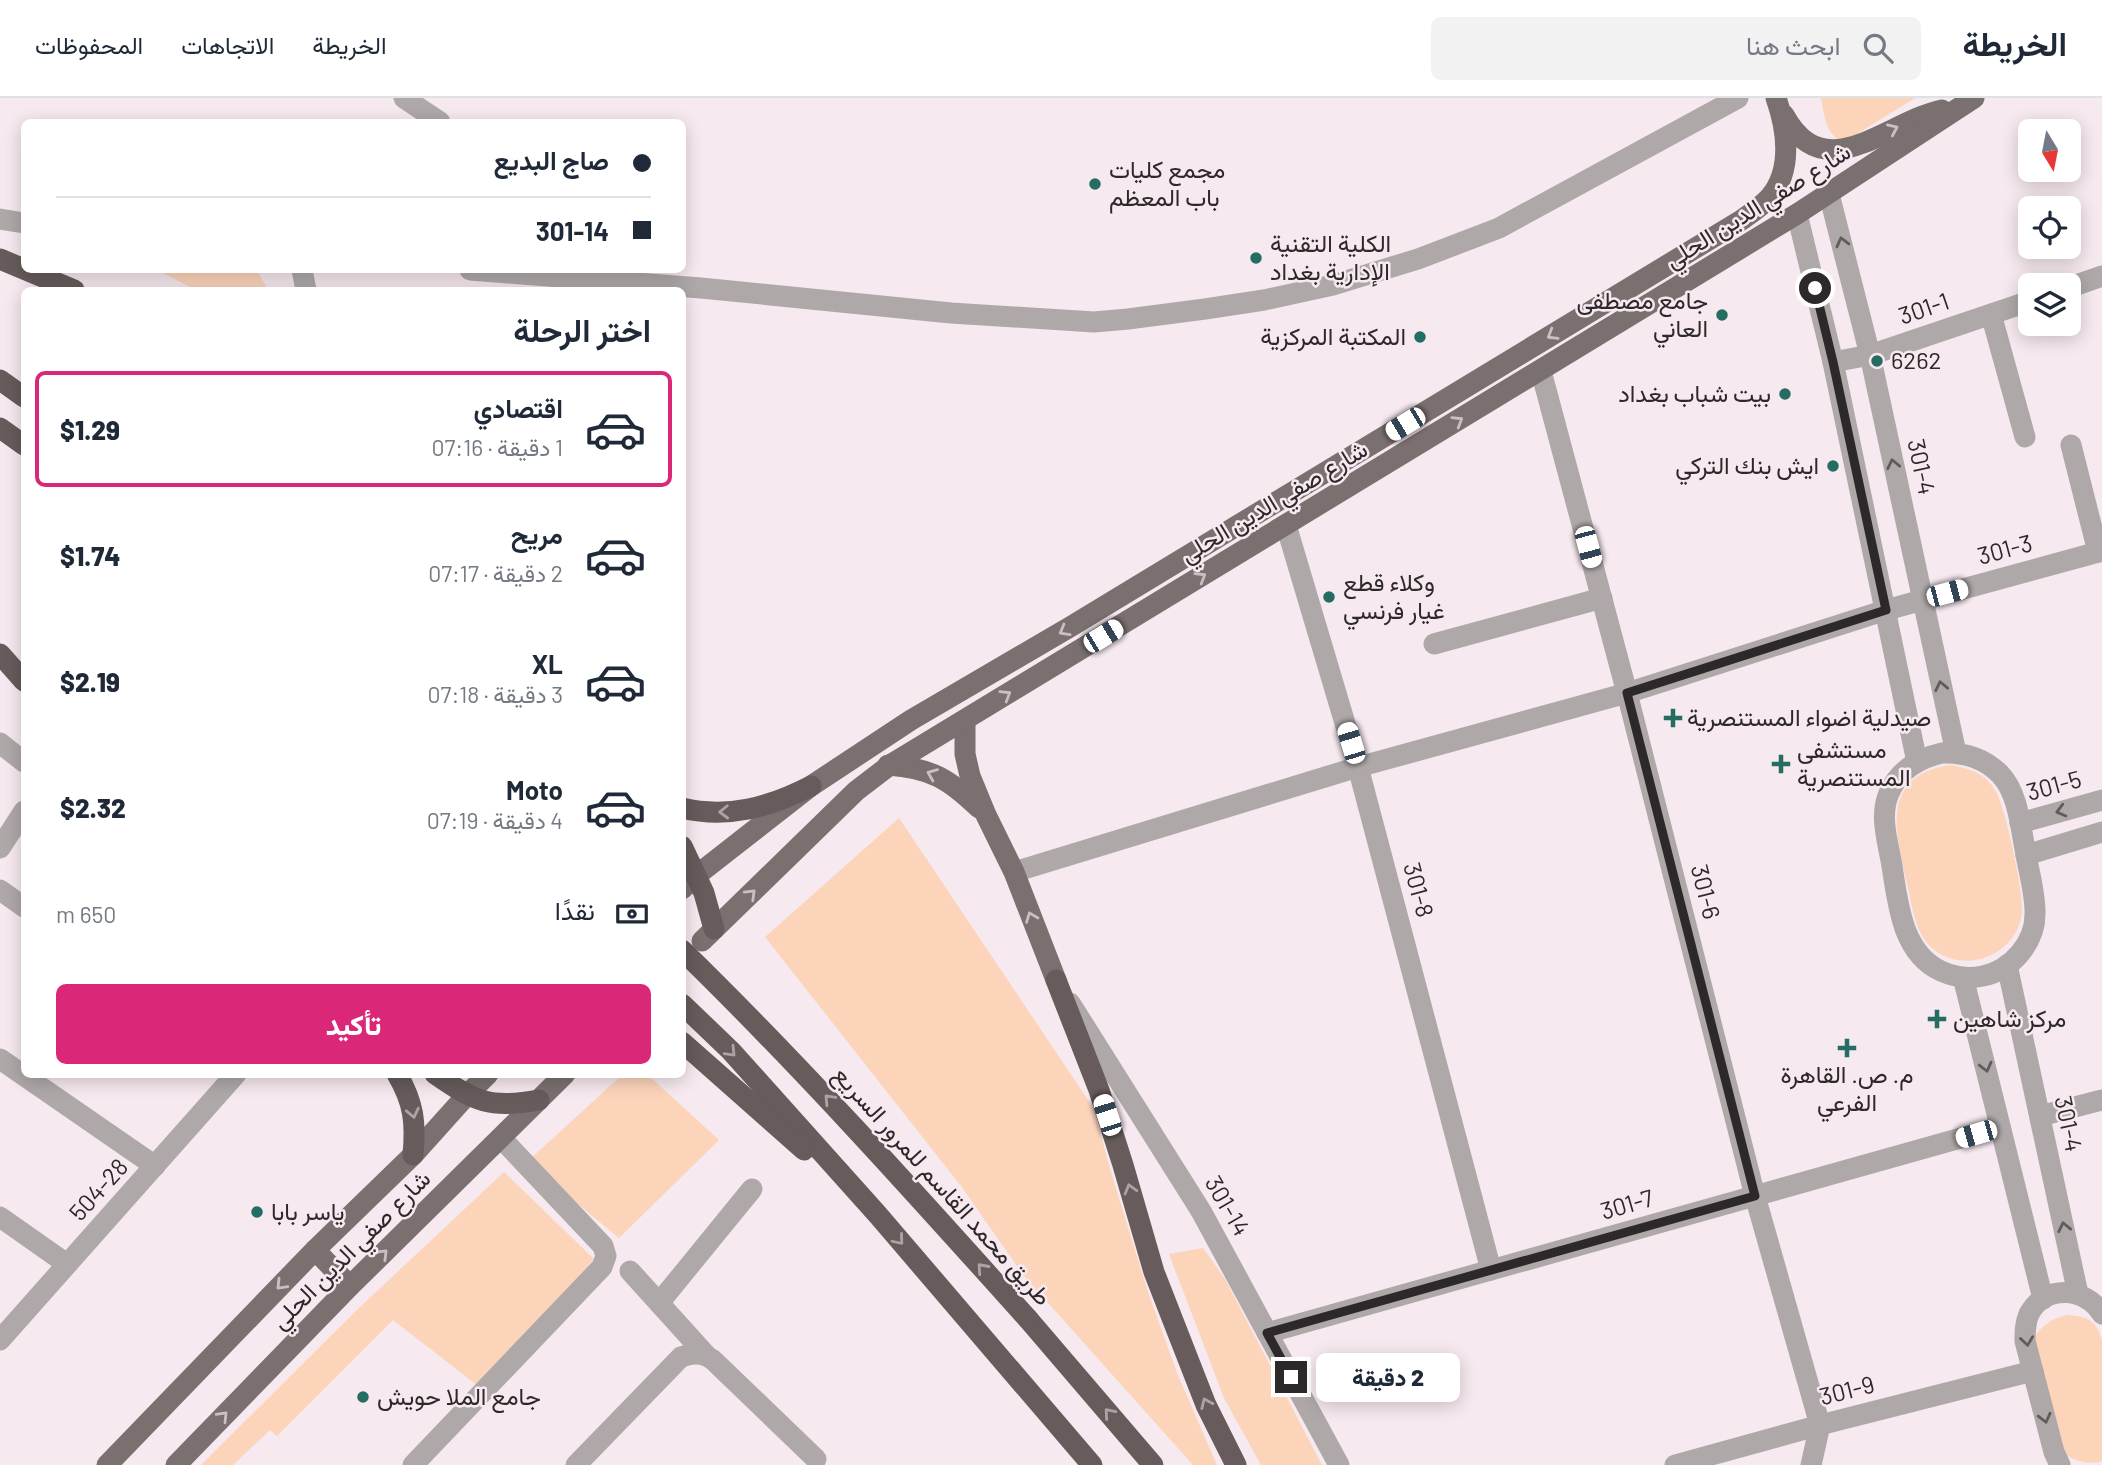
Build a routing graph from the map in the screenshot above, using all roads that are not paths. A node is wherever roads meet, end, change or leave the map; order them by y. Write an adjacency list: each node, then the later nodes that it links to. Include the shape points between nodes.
1 (404, 98): 5 (street)
2 (1738, 98): 18 (street, via 1499,228 1345,282 1264,300 1094,321 951,313)
3 (1777, 101): 4 (main road, one-way to 4, via 1806,143 1834,151); 46 (main road, شارع صفي الدين الحلي, one-way to 46, via 1786,147 1782,174 1769,197 1740,221 912,720)
4 (1967, 102): 6 (main road, شارع صفي الدين الحلي)
5 (436, 119)
6 (1829, 194): 7 (main road, شارع صفي الدين الحلي); 21 (street, 301-4, one-way to 6)
7 (1797, 214): 22 (street); 23 (main road, شارع صفي الدين الحلي)
8 (0, 219): 9 (street)
9 (21, 222)
10 (0, 259): 11 (highway)
11 (21, 268)
12 (33, 273): 17 (highway)
13 (509, 273): 18 (street)
14 (676, 273): 18 (street)
15 (2102, 276): 16 (street)
16 (2081, 283)
17 (67, 287)
18 (701, 288)
19 (2018, 305): 20 (street, 301-1)
20 (1991, 314): 21 (street, 301-1); 27 (street)
21 (1870, 355): 22 (street, 301-1); 33 (street, 301-4, one-way to 21)
22 (1833, 362): 34 (street)
23 (1541, 371): 30 (main road, شارع صفي الدين الحلي, one-way to 23); 32 (street, 301-6)
24 (0, 380): 25 (highway)
25 (21, 395)
26 (0, 428): 28 (highway)
27 (2025, 437)
28 (21, 443)
29 (2071, 445): 31 (street)
30 (1286, 525): 39 (main road, شارع صفي الدين الحلي, one-way to 30); 45 (street, 301-8)
31 (2100, 551): 33 (street, 301-3)
32 (1602, 598): 35 (street); 38 (street, 301-6)
33 (1922, 600): 34 (street, 301-3); 41 (street, 301-4, one-way to 33)
34 (1886, 610): 38 (street, 301-3); 43 (street)
35 (1434, 644)
36 (0, 654): 37 (highway)
37 (21, 678)
38 (1627, 693): 45 (street, 301-3); 83 (street, 301-6)
39 (965, 720): 44 (main road, شارع صفي الدين الحلي); 50 (main road, via 965,754)
40 (0, 743): 42 (street)
41 (1956, 753): 43 (street); 51 (street, via 1989,764 2001,776 2011,791)
42 (21, 760)
43 (1917, 762): 62 (street, via 1897,780 1884,818 1905,928 1927,963)
44 (890, 765): 46 (main road, via 858,768); 50 (main road, one-way to 44, via 957,787 936,775); 60 (main road, شارع صفي الدين الحلي, one-way to 44)
45 (1358, 767): 56 (street, 301-3); 88 (street, 301-8)
46 (811, 786): 48 (highway, one-way to 48, via 754,809 724,813); 57 (main road, شارع صفي الدين الحلي)
47 (2102, 800): 51 (street, 301-5, one-way to 51)
48 (686, 808)
49 (21, 815): 53 (street)
50 (986, 815): 56 (main road)
51 (2020, 822): 54 (street)
52 (2102, 832): 54 (street)
53 (0, 848)
54 (2026, 855): 61 (street, via 2034,926 2022,951)
55 (686, 864): 57 (highway)
56 (1014, 872): 63 (main road, one-way to 56)
57 (690, 882): 60 (highway, via 707,902)
58 (0, 890): 59 (street)
59 (21, 906)
60 (699, 940): 106 (highway, طريق محمد القاسم للمرور السريع, one-way to 60, bridge, via 1028,1318 754,1020)
61 (2007, 965): 62 (street, via 1983,976); 77 (street, 301-4)
62 (1963, 977): 78 (street, one-way to 78)
63 (1056, 980): 95 (street, 301-14, via 1201,1212); 107 (highway, one-way to 63, via 1206,1405 1154,1272 1100,1090)
64 (686, 1008): 84 (highway, one-way to 84, via 731,1051)
65 (686, 1046): 84 (highway)
66 (0, 1059): 67 (street)
67 (21, 1073)
68 (28, 1078): 81 (street)
69 (233, 1078): 81 (street, 504-28)
70 (399, 1078): 80 (highway, one-way to 80, via 413,1108)
71 (441, 1078): 74 (highway)
72 (484, 1078): 74 (main road, شارع صفي الدين الحلي)
73 (561, 1078): 75 (main road, شارع صفي الدين الحلي)
74 (466, 1096): 75 (highway, via 494,1104); 80 (main road, شارع صفي الدين الحلي)
75 (539, 1100): 79 (main road, شارع صفي الدين الحلي)
76 (2102, 1100): 77 (street)
77 (2040, 1116): 91 (street, 301-4, one-way to 77)
78 (2000, 1127): 83 (street, 301-7); 92 (street)
79 (501, 1138): 90 (main road, شارع صفي الدين الحلي, one-way to 79); 103 (street, via 603,1247 606,1256 602,1267)
80 (413, 1155): 86 (main road, شارع صفي الدين الحلي)
81 (155, 1166): 87 (street, 504-28)
82 (752, 1189): 93 (street)
83 (1755, 1196): 88 (street, 301-7); 99 (street, 301-6)
84 (878, 1215): 105 (highway, one-way to 105)
85 (0, 1217): 87 (street)
86 (315, 1250): 90 (main road); 101 (main road, شارع صفي الدين الحلي, one-way to 101)
87 (67, 1264): 96 (street, 504-28)
88 (1491, 1270): 95 (street, 301-7)
89 (630, 1271): 93 (street)
90 (350, 1286): 102 (main road, شارع صفي الدين الحلي, one-way to 90)
91 (2078, 1294): 92 (street, via 2064,1292); 94 (street, via 2091,1300)
92 (2043, 1299): 98 (street, one-way to 98, via 2029,1314 2025,1327)
93 (659, 1303): 97 (street)
94 (2102, 1314)
95 (1267, 1333): 108 (street, 301-14)
96 (0, 1340)
97 (706, 1355): 100 (street); 104 (street, via 681,1357)
98 (2033, 1371): 99 (street, 301-9); 111 (street, one-way to 111)
99 (1820, 1425): 109 (street, 301-9); 110 (street)
100 (816, 1459)
101 (107, 1465)
102 (176, 1465)
103 (414, 1465)
104 (576, 1465)
105 (1092, 1465)
106 (1153, 1465)
107 (1236, 1465)
108 (1339, 1465)
109 (1675, 1465)
110 (1811, 1465)
111 (2060, 1465)

